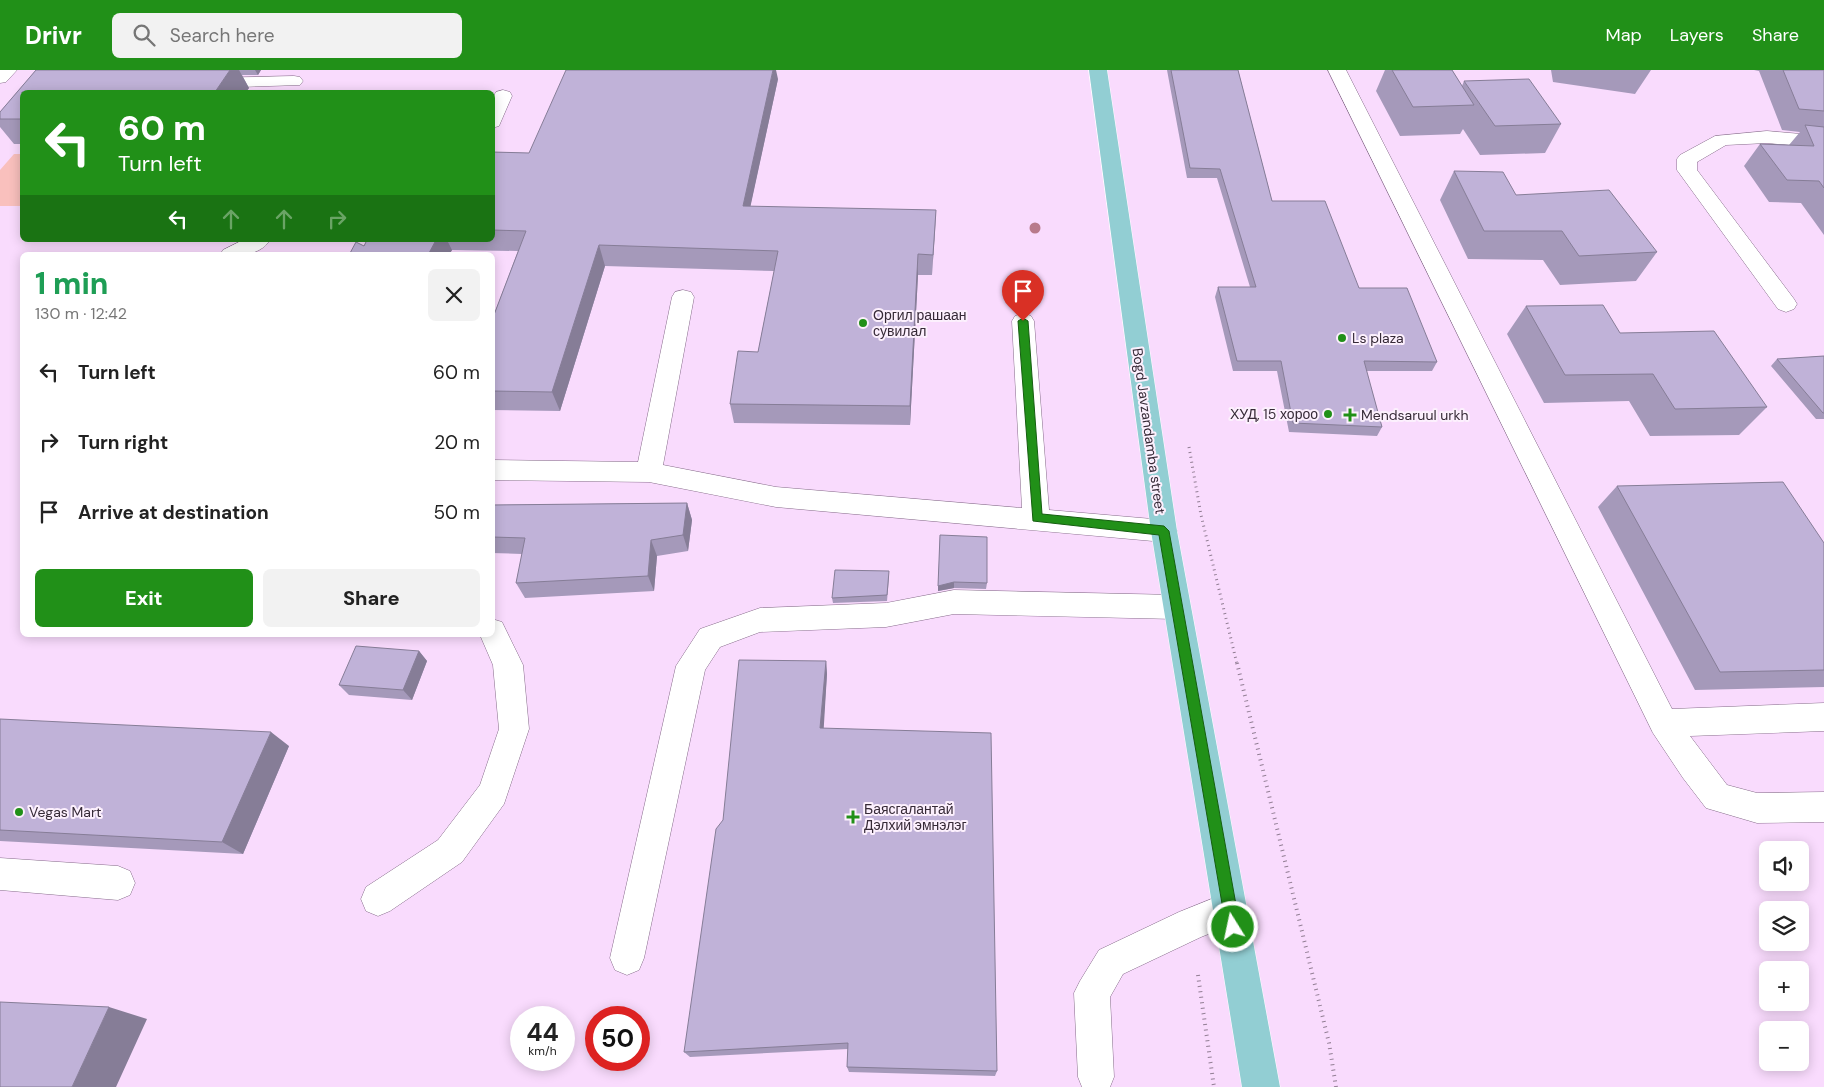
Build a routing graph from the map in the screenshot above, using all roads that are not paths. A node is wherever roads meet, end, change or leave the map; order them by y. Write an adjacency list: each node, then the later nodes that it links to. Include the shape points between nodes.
1 (8, 70): 4 (street)
2 (1098, 70): 18 (main road, Bogd Javzandamba street)
3 (1338, 70): 22 (street)
4 (0, 78)
5 (294, 81): 6 (street)
6 (194, 83)
7 (503, 96): 8 (street)
8 (495, 115)
9 (1824, 142): 13 (street, via 1767,138 1722,140 1687,159 1687,170)
10 (255, 242): 11 (street)
11 (237, 252)
12 (683, 297): 16 (street)
13 (1786, 304)
14 (1023, 321): 17 (street)
15 (495, 470): 16 (street)
16 (648, 472): 17 (street, via 776,497 918,511)
17 (1036, 518): 18 (street)
18 (1164, 531): 19 (main road, Bogd Javzandamba street)
19 (1176, 607): 27 (main road, Bogd Javzandamba street); 28 (street, via 954,602 886,615 760,620 710,638 691,666)
20 (495, 637): 26 (street, via 508,665 514,729 493,792 450,851)
21 (1824, 716): 22 (street)
22 (1664, 723): 23 (street, via 1717,797 1757,808)
23 (1824, 807)
24 (0, 874): 25 (street)
25 (118, 883)
26 (378, 899)
27 (1229, 909): 29 (street, via 1111,962 1092,993); 30 (main road, Bogd Javzandamba street)
28 (627, 958)
29 (1096, 1077)
30 (1261, 1087)

